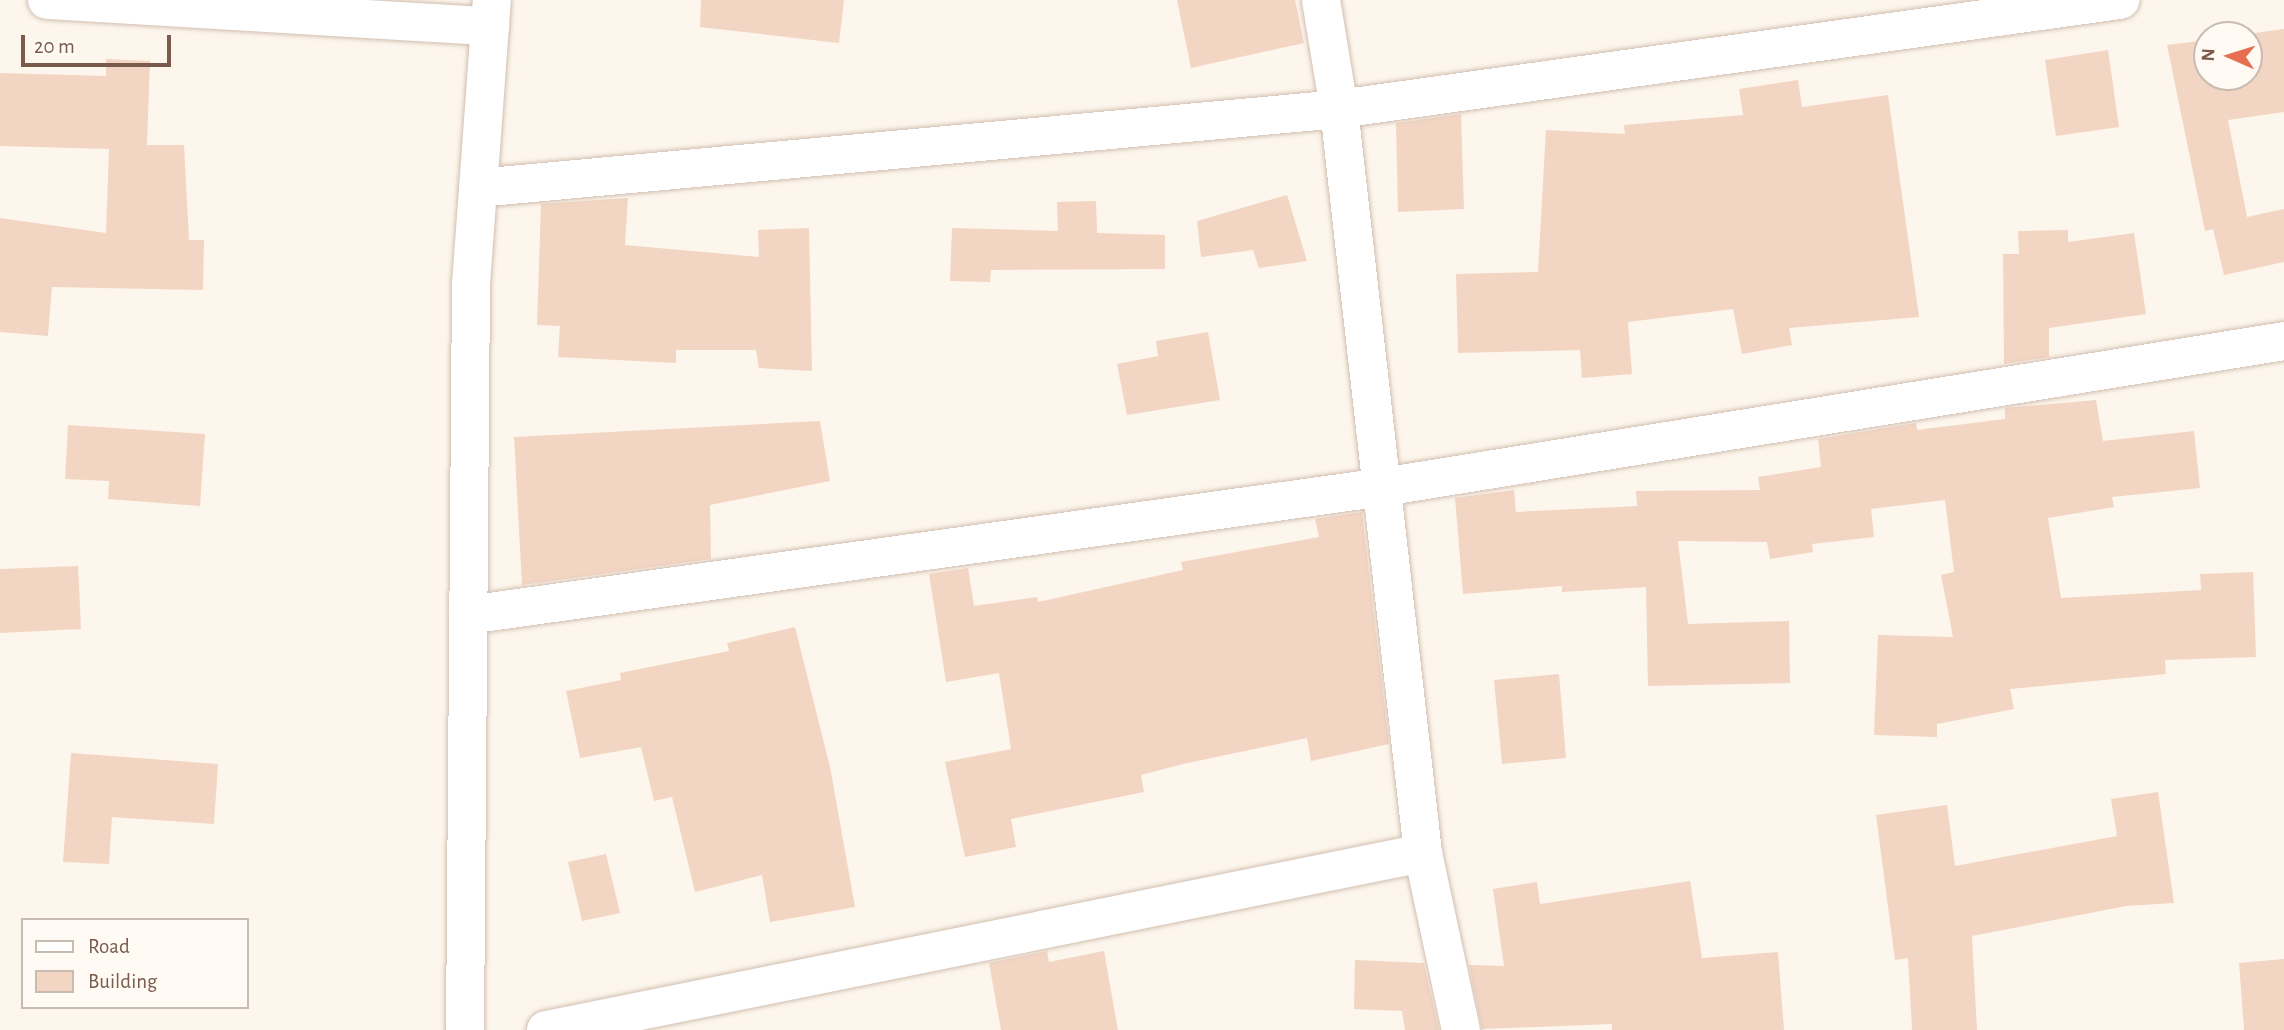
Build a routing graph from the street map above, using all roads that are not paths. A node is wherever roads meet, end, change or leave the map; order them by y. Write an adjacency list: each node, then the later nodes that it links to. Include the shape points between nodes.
1 (47, 0): 4 (street)
2 (1321, 0): 5 (street)
3 (2120, 0): 5 (street)
4 (491, 13): 6 (street)
5 (1339, 109): 6 (street); 8 (street)
6 (478, 188): 9 (street, via 471,284)
7 (2284, 341): 8 (street)
8 (1383, 487): 9 (street); 10 (street)
9 (468, 615): 11 (street)
10 (1423, 853): 12 (street); 13 (street)
11 (465, 1030)
12 (546, 1030)
13 (1461, 1030)

